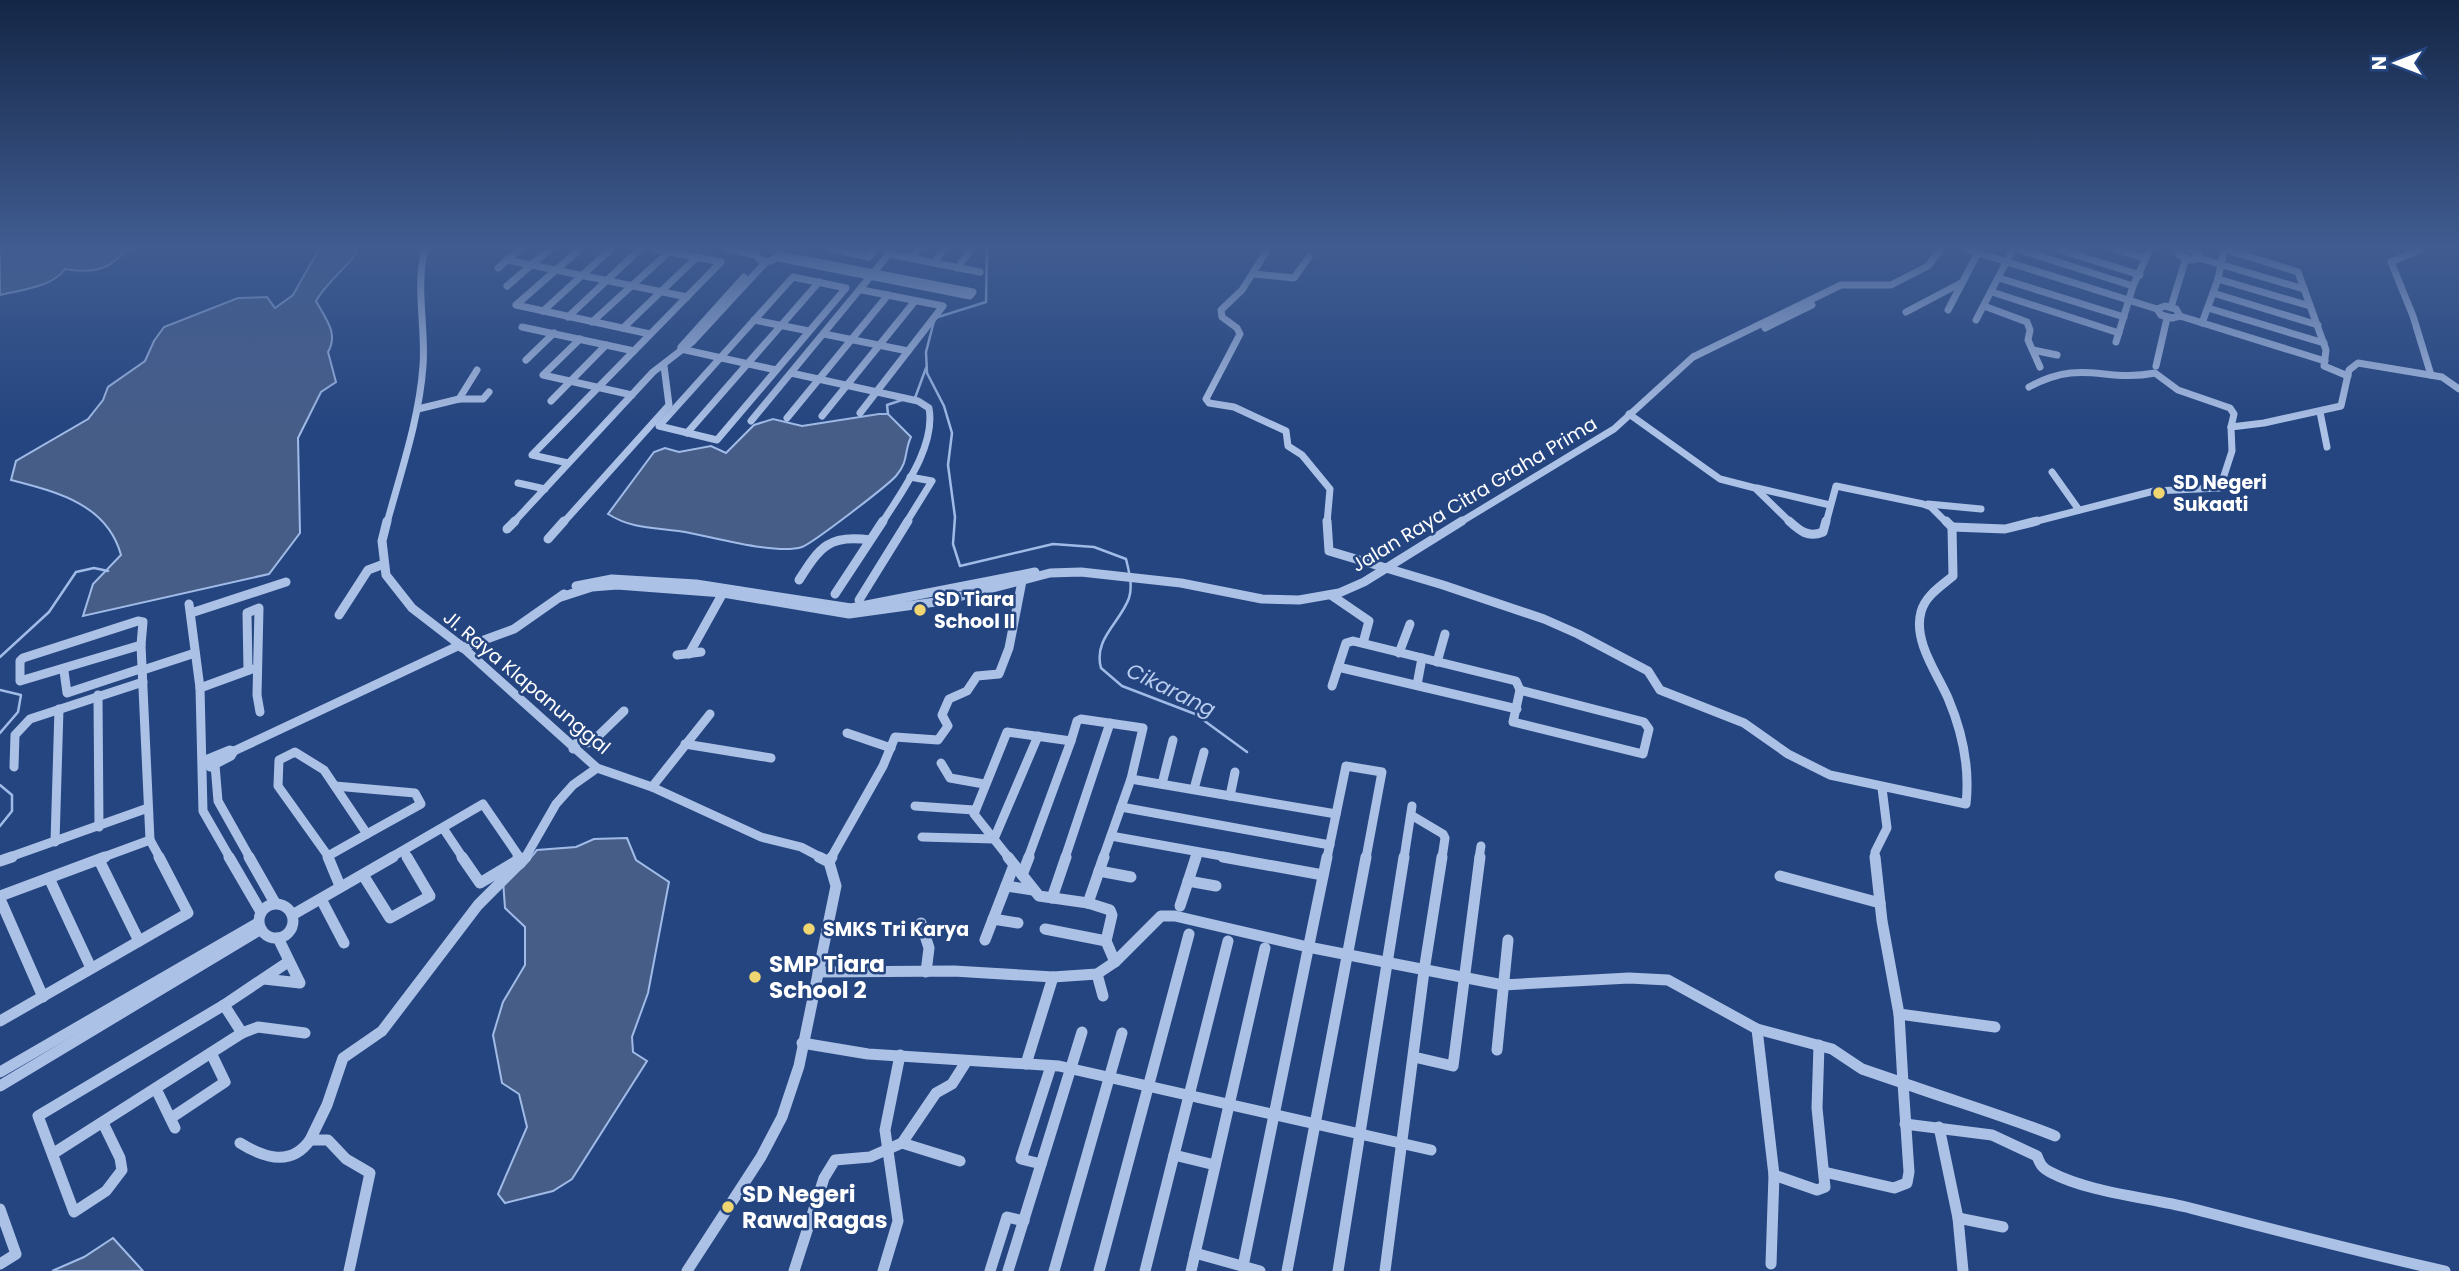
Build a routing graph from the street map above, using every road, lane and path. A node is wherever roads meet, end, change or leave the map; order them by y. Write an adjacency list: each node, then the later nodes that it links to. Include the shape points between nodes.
1 (423, 308): 86 (street)
2 (528, 308): 33 (street)
3 (545, 308): 33 (street)
4 (577, 308): 37 (street)
5 (609, 308): 42 (street)
6 (644, 308): 47 (street)
7 (676, 308): 50 (street)
8 (720, 308): 57 (street)
9 (765, 308): 40 (street)
10 (796, 308): 44 (street)
11 (829, 308): 48 (street)
12 (846, 308): 51 (street)
13 (877, 308): 53 (street)
14 (909, 308): 56 (street)
15 (941, 308): 60 (street)
16 (1223, 308): 111 (street, via 1222,317 1240,334 1207,401 1234,407 1286,431 1288,446 1330,489 1329,551)
17 (1806, 308): 69 (street, Jalan Raya Citra Graha Prima)
18 (1913, 308): 34 (street)
19 (1983, 308): 41 (street)
20 (1991, 308): 58 (street, via 2024,320)
21 (2037, 308): 38 (street, via 2118,338)
22 (2096, 308): 38 (street)
23 (2127, 308): 38 (street)
24 (2162, 308): 32 (street)
25 (2172, 308): 36 (street)
26 (2208, 308): 43 (street)
27 (2213, 308): 35 (street)
28 (2234, 308): 35 (street)
29 (2264, 308): 45 (street)
30 (2311, 308): 45 (street)
31 (2410, 308): 73 (street)
32 (2157, 309): 39 (street)
33 (542, 311): 37 (street)
34 (1906, 312)
35 (2232, 314): 54 (street)
36 (2180, 316): 39 (street); 43 (street)
37 (568, 317): 42 (street)
38 (2124, 317)
39 (2166, 318): 67 (street)
40 (754, 320): 44 (street); 62 (street)
41 (1976, 320)
42 (595, 322): 47 (street)
43 (2202, 323): 64 (street)
44 (782, 325): 48 (street); 65 (street)
45 (2318, 325): 54 (street)
46 (522, 327): 49 (street)
47 (623, 328): 50 (street)
48 (809, 331): 71 (street)
49 (554, 333): 52 (street); 63 (street)
50 (650, 334): 59 (street)
51 (824, 334): 53 (street); 72 (street)
52 (580, 339): 55 (street); 76 (street, via 543,375)
53 (852, 339): 56 (street); 75 (street)
54 (2324, 343): 64 (street)
55 (606, 345): 59 (street); 76 (street)
56 (880, 345): 60 (street); 77 (street)
57 (681, 349): 62 (street); 66 (street)
58 (2033, 350): 61 (street); 68 (street)
59 (634, 351): 78 (street)
60 (908, 351): 82 (street)
61 (2057, 355)
62 (720, 358): 65 (street); 94 (street, via 659,426)
63 (526, 360)
64 (2325, 361): 74 (street, via 2325,367)
65 (748, 364): 71 (street); 94 (street)
66 (664, 366): 83 (street); 108 (street, via 669,405)
67 (2156, 366)
68 (2040, 367)
69 (1681, 369): 90 (street, Jalan Raya Citra Graha Prima)
70 (477, 370): 84 (street)
71 (776, 370): 94 (street, via 717,440)
72 (791, 373): 75 (street); 92 (street)
73 (2431, 375): 74 (street, via 2362,363 2354,364); 80 (street)
74 (2348, 376): 87 (street, via 2343,404)
75 (819, 379): 77 (street); 91 (street)
76 (570, 381): 78 (street); 85 (street)
77 (847, 385): 82 (street); 89 (street)
78 (598, 387): 83 (street); 96 (street, via 532,455)
79 (2029, 387): 93 (street, via 2064,372 2130,378 2155,373 2178,390 2230,408)
80 (2459, 389)
81 (489, 392): 84 (street, via 483,399)
82 (877, 392): 88 (street); 98 (street, via 927,404 930,410 930,431)
83 (632, 395): 96 (street)
84 (459, 399): 86 (street)
85 (551, 401)
86 (418, 409): 110 (street, via 382,541)
87 (2320, 412): 93 (street); 95 (street)
88 (860, 413)
89 (822, 416)
90 (1629, 417): 100 (street, via 1720,480); 111 (street, Jalan Raya Citra Graha Prima, via 1591,445)
91 (787, 418)
92 (751, 421)
93 (2231, 427): 105 (street, via 2232,451 2220,488 2154,491)
94 (687, 433)
95 (2327, 447)
96 (568, 463): 101 (street)
97 (2052, 472): 105 (street)
98 (910, 477): 109 (street); 119 (street, via 932,481)
99 (518, 483): 101 (street)
100 (1755, 488): 103 (street); 103 (street, via 1808,535 1822,532)
101 (545, 489): 107 (street)
102 (1923, 504): 103 (street, via 1836,486); 104 (street); 106 (street)
103 (1830, 505)
104 (1981, 509)
105 (2079, 510): 106 (street, via 2005,529)
106 (1952, 527): 170 (street, via 1954,576 1925,603 1919,621 1930,663 1963,743 1967,802)
107 (507, 529)
108 (548, 539)
109 (870, 540): 113 (street, via 844,535 818,549); 117 (street)
110 (384, 564): 121 (street, via 368,570); 126 (street, Jl. Raya Klapanunggal, via 386,575 412,608)
111 (1386, 568): 118 (street, Jalan Raya Citra Graha Prima); 170 (street, via 1555,624 1648,671 1660,690 1750,726 1806,764)
112 (1081, 572): 114 (street, via 1050,573); 118 (street, Jalan Raya Citra Graha Prima, via 1141,578 1262,604 1300,605); 120 (street, via 1045,569)
113 (799, 580)
114 (1022, 581): 120 (street, via 943,601); 154 (street, via 999,674 977,676 967,691 949,699 942,715 948,726 938,740 897,736)
115 (286, 582): 127 (street, via 190,608)
116 (727, 591): 120 (street, via 849,614); 126 (street, via 592,587 561,597 514,629); 129 (street, via 695,653)
117 (835, 594)
118 (1335, 596): 124 (street, via 1369,621)
119 (859, 600)
120 (903, 604)
121 (339, 615)
122 (1410, 624): 128 (street)
123 (1445, 634): 131 (street)
124 (1363, 643): 128 (street); 132 (street, via 1346,643)
125 (141, 645): 133 (street); 135 (street); 135 (street, via 144,622 138,621 23,658 20,681)
126 (461, 647): 155 (street, Jl. Raya Klapanunggal); 156 (street)
127 (195, 653): 133 (street); 139 (street)
128 (1399, 653): 130 (street)
129 (677, 655)
130 (1422, 658): 131 (street); 137 (street)
131 (1437, 662): 140 (street, via 1516,681)
132 (1338, 667): 137 (street); 138 (street)
133 (143, 669): 136 (street); 141 (street)
134 (253, 669): 134 (street, via 259,608 247,612); 139 (street); 145 (street)
135 (65, 671): 141 (street)
136 (143, 682): 142 (street); 175 (street)
137 (1417, 685): 144 (street)
138 (1332, 686)
139 (200, 688): 160 (street)
140 (1520, 690): 144 (street); 144 (street, via 1644,722 1649,729 1643,754 1513,722)
141 (67, 693): 143 (street)
142 (98, 695): 143 (street); 178 (street)
143 (63, 707): 162 (street, via 30,719 18,730); 185 (street)
144 (1517, 709)
145 (260, 712)
146 (624, 712): 155 (street, via 590,743 578,739)
147 (710, 714): 153 (street)
148 (1110, 723): 152 (street, via 1079,720); 165 (street, via 1143,728); 208 (street)
149 (847, 733): 154 (street)
150 (1038, 736): 152 (street); 166 (street, via 1005,733); 183 (street)
151 (1173, 740): 167 (street)
152 (1072, 741): 197 (street)
153 (685, 744): 158 (street); 169 (street)
154 (891, 748): 193 (street)
155 (573, 749): 163 (street, Jl. Raya Klapanunggal)
156 (234, 751): 160 (street); 161 (street)
157 (1205, 751): 171 (street)
158 (771, 758)
159 (941, 763): 166 (street, via 950,778)
160 (203, 765): 161 (street); 216 (street, via 203,811)
161 (215, 765): 210 (street, via 218,801)
162 (15, 766)
163 (597, 768): 169 (street, Jl. Raya Klapanunggal); 279 (street, via 556,804 528,855 478,905 382,1031 343,1058)
164 (1235, 772): 172 (street)
165 (1131, 779): 167 (street); 174 (street)
166 (984, 784): 176 (street)
167 (1162, 784): 171 (street)
168 (335, 786): 180 (street); 180 (street, via 415,793 421,804); 190 (street, via 324,770 295,752 279,760 278,786)
169 (652, 787): 193 (street, Jl. Raya Klapanunggal, via 728,824 801,847)
170 (1882, 788): 212 (street, via 1887,831 1875,854)
171 (1194, 789): 172 (street)
172 (1230, 796): 177 (street)
173 (915, 806): 176 (street)
174 (1121, 807): 181 (street); 186 (street)
175 (148, 808): 178 (street); 184 (street)
176 (974, 810): 183 (street)
177 (1336, 814): 186 (street); 230 (street, via 1346,766 1382,772)
178 (99, 827): 185 (street)
179 (443, 828): 179 (street, via 480,883 520,859 483,804); 188 (street)
180 (367, 834): 190 (street)
181 (1111, 836): 189 (street); 195 (street)
182 (922, 837): 183 (street)
183 (994, 839): 194 (street)
184 (150, 840): 191 (street); 224 (street, via 188,913)
185 (55, 842): 192 (street)
186 (1330, 845): 198 (street)
187 (1481, 846): 241 (street)
188 (404, 851): 196 (street); 196 (street, via 430,896 390,918)
189 (1197, 852): 198 (street); 202 (street)
190 (328, 856): 203 (street)
191 (99, 860): 201 (street); 224 (street)
192 (0, 861)
193 (829, 862): 236 (street, via 836,886)
194 (1014, 865): 197 (street); 204 (street)
195 (1099, 871): 200 (street); 211 (street)
196 (363, 875): 203 (street)
197 (1022, 875): 206 (street)
198 (1323, 875): 228 (street)
199 (1780, 876): 212 (street)
200 (1131, 877)
201 (49, 878): 207 (street); 234 (street)
202 (1188, 881): 205 (street); 213 (street)
203 (340, 886): 209 (street)
204 (1006, 886): 206 (street); 215 (street)
205 (1216, 886)
206 (1033, 890): 208 (street)
207 (0, 897): 244 (street)
208 (1052, 898): 211 (street)
209 (321, 899): 214 (street); 227 (street)
210 (275, 903): 214 (street, via 286,905); 216 (street)
211 (1088, 903): 225 (street, via 1112,912)
212 (1880, 903): 246 (street)
213 (1180, 906)
214 (294, 914): 221 (street, via 292,928)
215 (993, 919): 218 (street); 222 (street)
216 (260, 921): 221 (street, via 265,935); 264 (street); 267 (street)
217 (920, 923): 237 (street, via 929,948)
218 (1017, 923)
219 (1045, 929): 225 (street)
220 (1189, 934): 268 (street)
221 (278, 938): 231 (street)
222 (985, 940)
223 (1508, 940): 242 (street)
224 (139, 941): 234 (street)
225 (1106, 941): 232 (street)
226 (1227, 941): 270 (street)
227 (344, 943)
228 (1308, 947): 230 (street); 232 (street, via 1168,915 1161,916); 272 (street)
229 (1265, 948): 271 (street)
230 (1348, 955): 233 (street); 274 (street)
231 (288, 962): 240 (street); 240 (street, via 304,986)
232 (1115, 962): 238 (street)
233 (1387, 964): 235 (street); 235 (street, via 1411,810 1445,836); 277 (street)
234 (92, 968): 244 (street)
235 (1424, 971): 241 (street); 259 (street)
236 (818, 972): 237 (street); 254 (street)
237 (926, 972): 239 (street)
238 (1097, 974): 239 (street); 243 (street)
239 (1053, 977): 261 (street)
240 (264, 979): 245 (street)
241 (1464, 980): 242 (street); 259 (street, via 1452,1066)
242 (1503, 985): 249 (street, via 1668,980); 256 (street)
243 (1103, 996)
244 (43, 997): 247 (street)
245 (224, 1005): 251 (street); 285 (street, via 38,1116)
246 (1899, 1014): 248 (street); 266 (street)
247 (0, 1021)
248 (1995, 1027)
249 (1757, 1030): 255 (street); 291 (street)
250 (1082, 1032): 263 (street)
251 (242, 1033): 252 (street, via 258,1027); 257 (street)
252 (305, 1033)
253 (1122, 1033): 265 (street)
254 (802, 1043): 258 (street); 301 (street, via 792,1089 772,1139)
255 (1819, 1045): 266 (street, via 1862,1069); 290 (street, via 1817,1108)
256 (1497, 1050)
257 (211, 1053): 269 (street); 269 (street, via 225,1082 173,1123)
258 (900, 1055): 260 (street); 283 (street, via 884,1130)
259 (1414, 1057): 282 (street)
260 (966, 1062): 261 (street); 281 (street, via 952,1084 936,1093)
261 (1026, 1064): 262 (street)
262 (1051, 1066): 263 (street); 288 (street, via 1021,1159)
263 (1071, 1069): 265 (street); 288 (street)
264 (0, 1072)
265 (1110, 1078): 268 (street); 306 (street)
266 (1903, 1083): 275 (street); 278 (street)
267 (0, 1086)
268 (1150, 1087): 270 (street); 307 (street)
269 (156, 1089): 273 (street)
270 (1187, 1094): 271 (street); 286 (street)
271 (1229, 1105): 272 (street); 289 (street)
272 (1274, 1115): 274 (street); 299 (street)
273 (103, 1123): 285 (street); 285 (street, via 124,1166 122,1175 74,1212)
274 (1317, 1124): 277 (street); 311 (street)
275 (1905, 1124): 276 (street); 290 (street, via 1909,1172 1905,1185 1894,1188)
276 (1939, 1127): 293 (street); 315 (street, via 1992,1135 2037,1156 2042,1167 2053,1173 2084,1184)
277 (1361, 1134): 282 (street); 312 (street)
278 (2054, 1136)
279 (310, 1140): 280 (street, via 299,1153 285,1158); 300 (street, via 328,1140 370,1173)
280 (240, 1143)
281 (902, 1143): 283 (street); 287 (street)
282 (1402, 1144): 284 (street); 313 (street)
283 (886, 1150): 302 (street, via 832,1164); 303 (street, via 898,1221)
284 (1430, 1150)
285 (54, 1153)
286 (1174, 1155): 289 (street); 308 (street)
287 (960, 1161)
288 (1041, 1164): 294 (street)
289 (1215, 1164): 296 (street)
290 (1824, 1172): 291 (street, via 1821,1190)
291 (1774, 1175): 298 (street)
292 (0, 1209): 297 (street, via 16,1254)
293 (1958, 1218): 295 (street); 314 (street)
294 (1024, 1221): 304 (street, via 1007,1217); 305 (street)
295 (2003, 1227)
296 (1195, 1253): 299 (street); 309 (street)
297 (0, 1264)
298 (1771, 1264)
299 (1243, 1266): 310 (street)
300 (349, 1271)
301 (687, 1271)
302 (794, 1271)
303 (883, 1271)
304 (990, 1271)
305 (1008, 1271)
306 (1054, 1271)
307 (1099, 1271)
308 (1145, 1271)
309 (1191, 1271)
310 (1261, 1271)
311 (1287, 1271)
312 (1338, 1271)
313 (1385, 1271)
314 (1963, 1271)
315 (2445, 1271)

